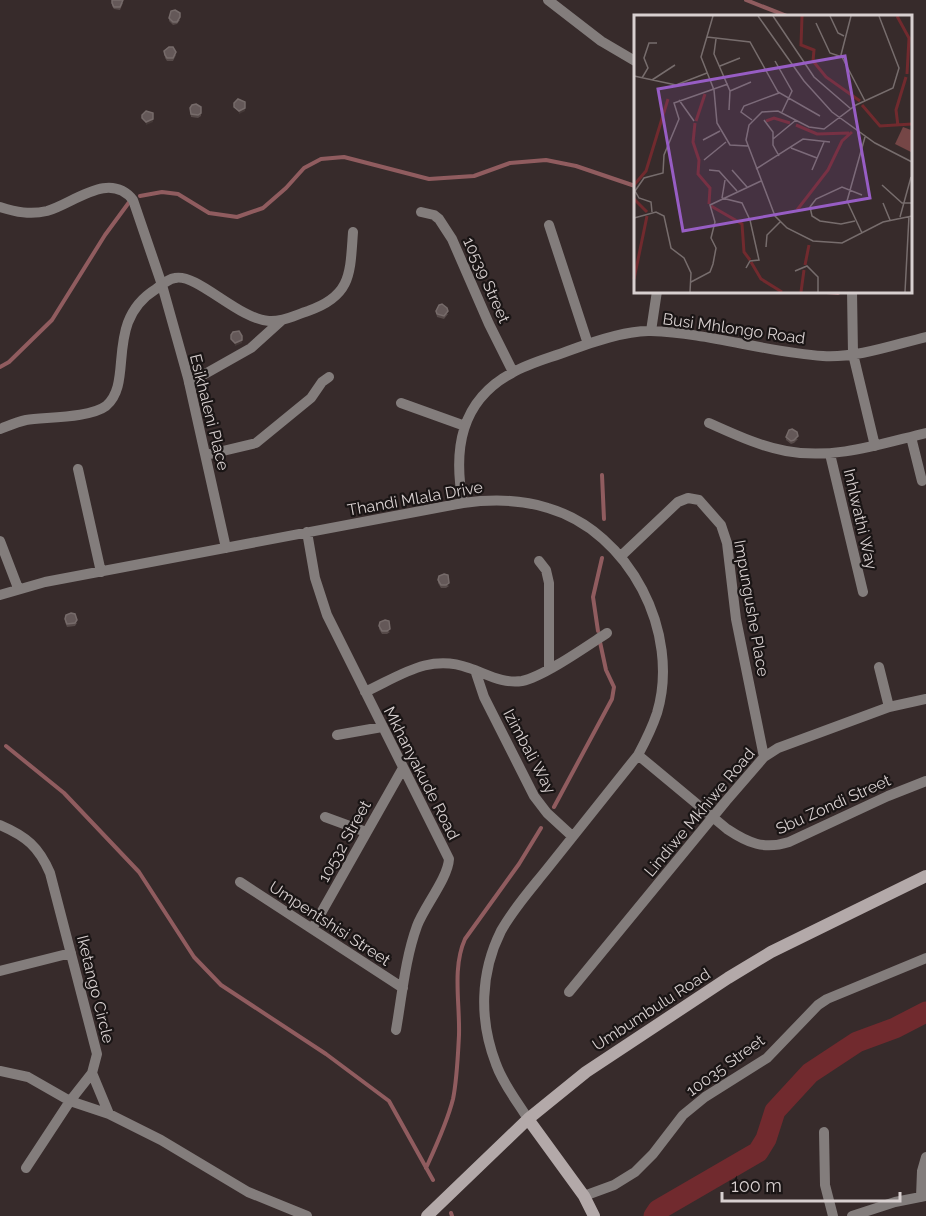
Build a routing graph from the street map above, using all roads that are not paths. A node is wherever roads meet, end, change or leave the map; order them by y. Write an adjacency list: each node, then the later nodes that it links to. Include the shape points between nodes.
1 (548, 0): 2 (street, via 601,41)
2 (634, 60)
3 (0, 207): 7 (street, Esikhaleni Place, via 38,213 99,189 124,192 136,205)
4 (421, 212): 15 (street, 10539 Street, via 439,219 452,239)
5 (549, 225): 13 (street)
6 (353, 232): 10 (street, via 349,277 338,296)
7 (162, 285): 10 (street, via 182,278 254,318); 17 (street, Esikhaleni Place); 21 (street, via 144,297 125,326 118,384 106,406)
8 (657, 292): 11 (street)
9 (852, 292): 14 (street)
10 (282, 320): 17 (street, via 251,348)
11 (651, 331): 13 (street, Busi Mhlongo Road); 14 (street, Busi Mhlongo Road, via 707,336 824,356)
12 (926, 337): 14 (street, Busi Mhlongo Road)
13 (588, 344): 15 (street, Busi Mhlongo Road)
14 (853, 354): 24 (street)
15 (513, 372): 20 (street, Busi Mhlongo Road, via 487,392)
16 (329, 377): 26 (street, via 256,443)
17 (189, 383): 26 (street, Esikhaleni Place)
18 (401, 403): 20 (street)
19 (709, 423): 25 (street, via 766,446 797,453)
20 (465, 426): 29 (street, Busi Mhlongo Road, via 458,465)
21 (0, 429)
22 (926, 433): 23 (street)
23 (911, 437): 24 (street); 28 (street)
24 (875, 446): 25 (street)
25 (830, 454): 37 (street, Inhlwathi Way)
26 (206, 455): 32 (street, Esikhaleni Place)
27 (78, 469): 35 (street)
28 (922, 482)
29 (463, 503): 30 (street, Thandi Mlala Drive); 33 (street, Thandi Mlala Drive, via 502,499 550,508 595,532)
30 (307, 532): 32 (street, Thandi Mlala Drive); 43 (street, Mkhanyakude Road, via 327,615)
31 (0, 541): 36 (street)
32 (226, 548): 35 (street, Thandi Mlala Drive)
33 (621, 556): 48 (street, Thandi Mlala Drive, via 651,608 659,631 661,688 657,713); 49 (street, Impungushe Place, via 684,498 699,500 721,525)
34 (539, 561): 41 (street, via 549,583)
35 (101, 572): 36 (street, Thandi Mlala Drive)
36 (18, 588): 38 (street, Thandi Mlala Drive)
37 (863, 592)
38 (0, 595)
39 (607, 633): 41 (street)
40 (879, 667): 45 (street)
41 (549, 668): 42 (street, via 524,681 503,681)
42 (476, 670): 43 (street, via 454,663 431,663); 56 (street, Izimbali Way, via 492,712 534,796)
43 (365, 693): 46 (street, Mkhanyakude Road)
44 (926, 699): 45 (street, Lindiwe Mkhiwe Road)
45 (889, 707): 49 (street, Lindiwe Mkhiwe Road, via 778,748)
46 (382, 728): 47 (street); 50 (street, Mkhanyakude Road)
47 (338, 735)
48 (638, 755): 53 (street, Sbu Zondi Street); 56 (street, Thandi Mlala Drive)
49 (764, 757): 53 (street, Lindiwe Mkhiwe Road)
50 (403, 768): 55 (street, 10532 Street); 63 (street, Mkhanyakude Road, via 449,864 417,925)
51 (926, 781): 53 (street, Sbu Zondi Street, via 778,845 752,844)
52 (325, 817): 55 (street)
53 (713, 818): 64 (street, Lindiwe Mkhiwe Road)
54 (0, 825): 60 (street, Iketango Circle, via 20,835 45,861)
55 (366, 832): 59 (street, 10532 Street)
56 (572, 836): 70 (street, Thandi Mlala Drive, via 501,931 485,980 484,1022 496,1065)
57 (926, 876): 70 (main road, Umbumbulu Road, via 814,930 728,978 586,1072)
58 (240, 882): 59 (street, Umpentshisi Street)
59 (312, 929): 63 (street, Umpentshisi Street)
60 (71, 952): 62 (street); 67 (street, Iketango Circle, via 96,1044)
61 (926, 958): 74 (street, 10035 Street, via 818,1005 766,1058 684,1115 635,1172)
62 (0, 971)
63 (403, 988): 65 (street, Mkhanyakude Road)
64 (569, 992)
65 (396, 1030)
66 (0, 1071): 68 (street, via 28,1077)
67 (92, 1073): 68 (street); 69 (street)
68 (70, 1101): 69 (street); 73 (street)
69 (109, 1114): 76 (street, via 248,1192)
70 (528, 1119): 74 (main road); 77 (main road, Umbumbulu Road)
71 (824, 1132): 79 (street, via 825,1185)
72 (926, 1157): 75 (street)
73 (26, 1168)
74 (584, 1196): 78 (main road)
75 (923, 1196): 80 (street)
76 (307, 1216)
77 (427, 1216)
78 (594, 1216)
79 (833, 1216)
80 (852, 1216)

